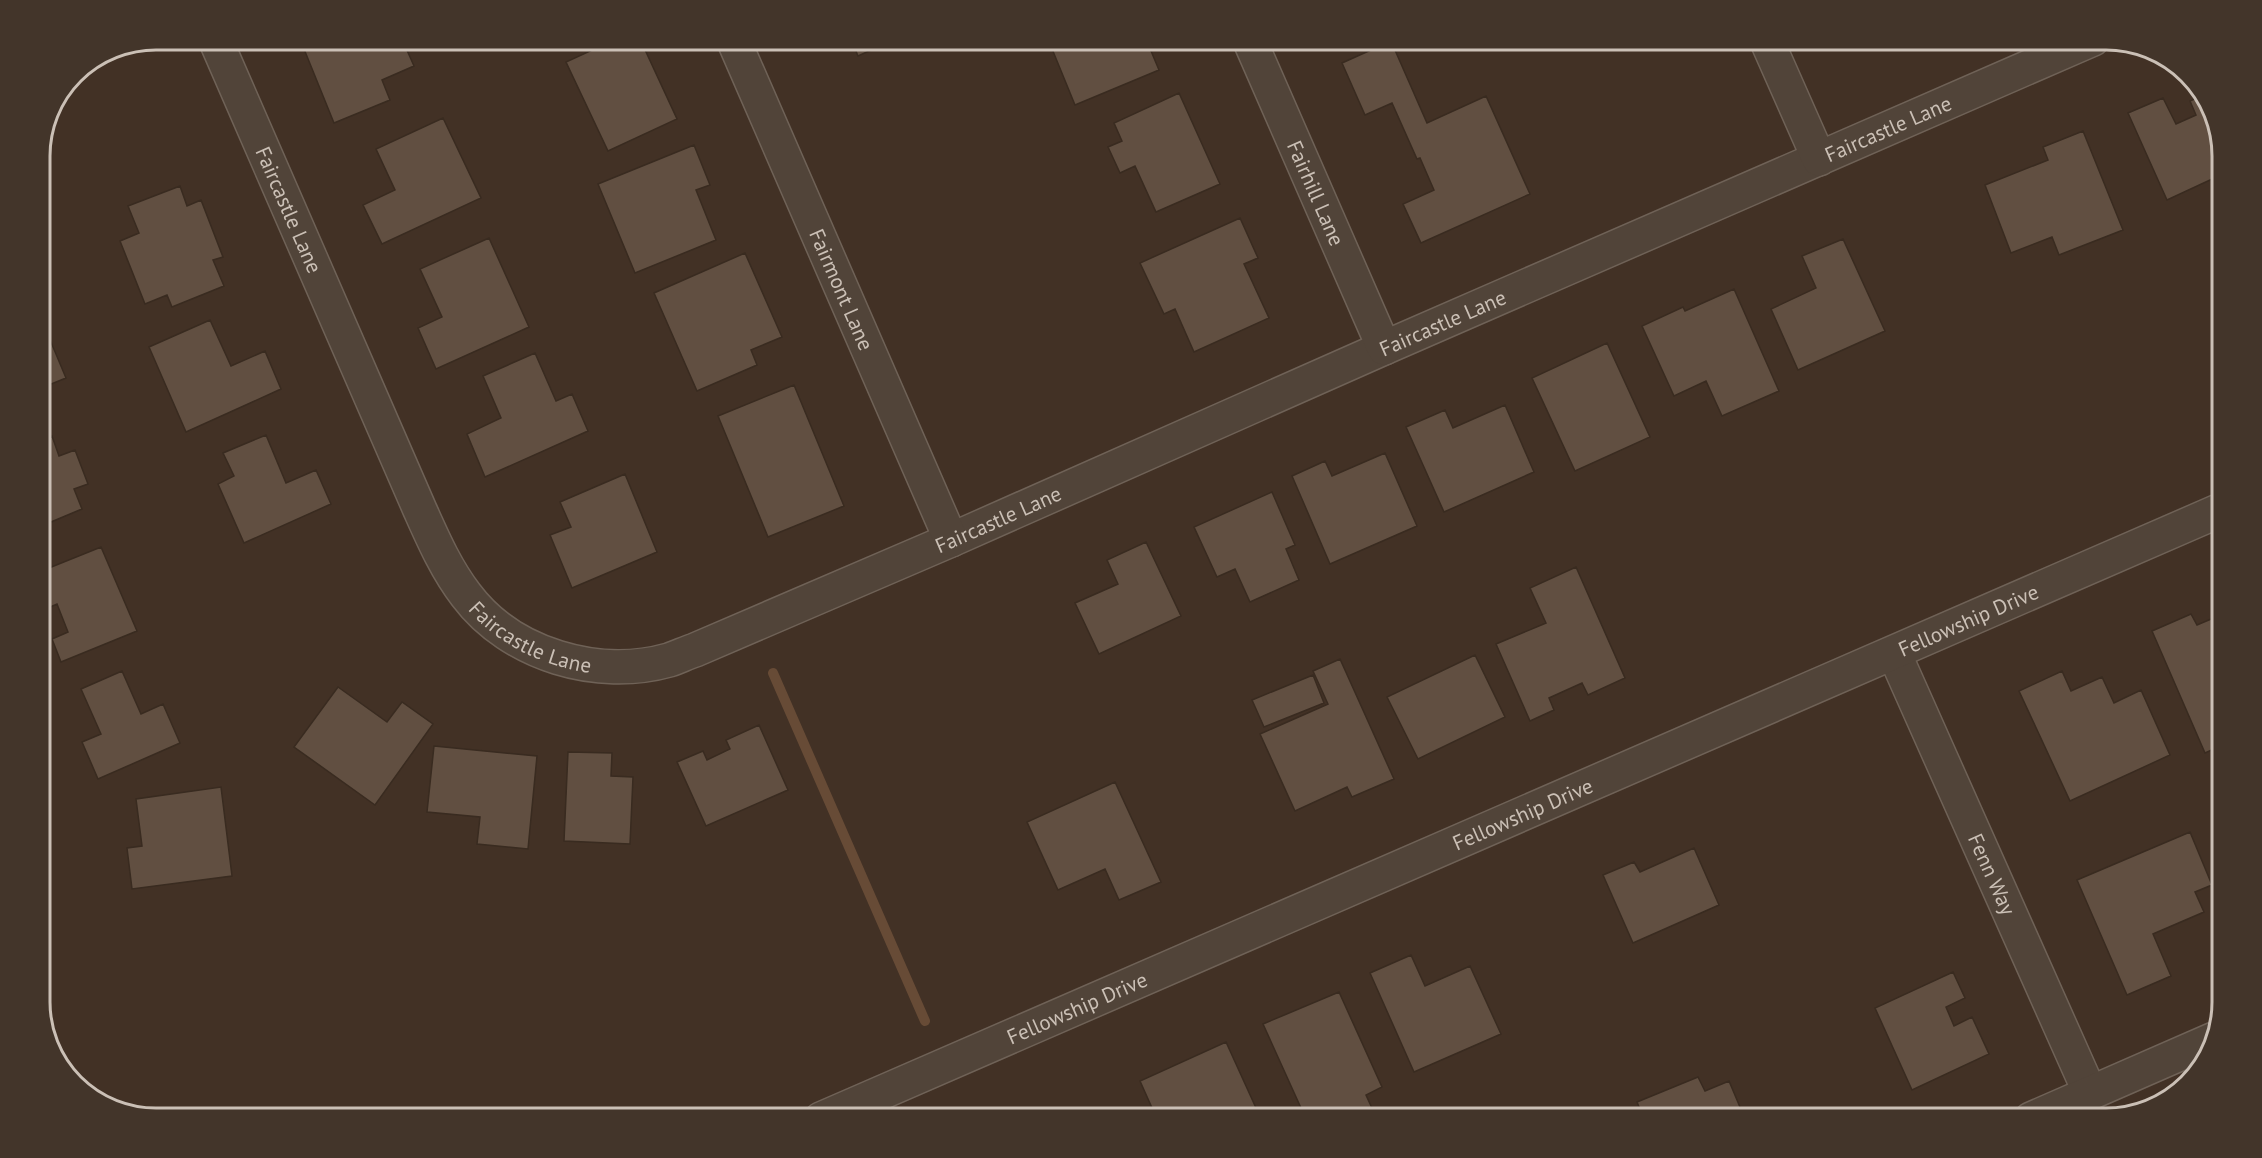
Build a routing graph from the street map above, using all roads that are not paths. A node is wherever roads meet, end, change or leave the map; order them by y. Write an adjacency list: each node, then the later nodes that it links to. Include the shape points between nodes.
1 (220, 50): 9 (street, Faircastle Lane, via 440,553 467,596 499,628 544,653 568,661 616,667 644,665 695,650)
2 (738, 50): 9 (street, Fairmont Lane)
3 (1254, 50): 7 (street, Fairhill Lane)
4 (1771, 50): 6 (street)
5 (2068, 50): 6 (street, Faircastle Lane)
6 (1819, 159): 7 (street, Faircastle Lane)
7 (1384, 348): 9 (street, Faircastle Lane)
8 (2212, 514): 10 (street, Fellowship Drive)
9 (951, 540)
10 (1894, 652): 12 (street, Fenn Way); 13 (street, Fellowship Drive)
11 (2204, 1043): 12 (street)
12 (2090, 1093): 14 (street)
13 (846, 1108)
14 (2056, 1108)

